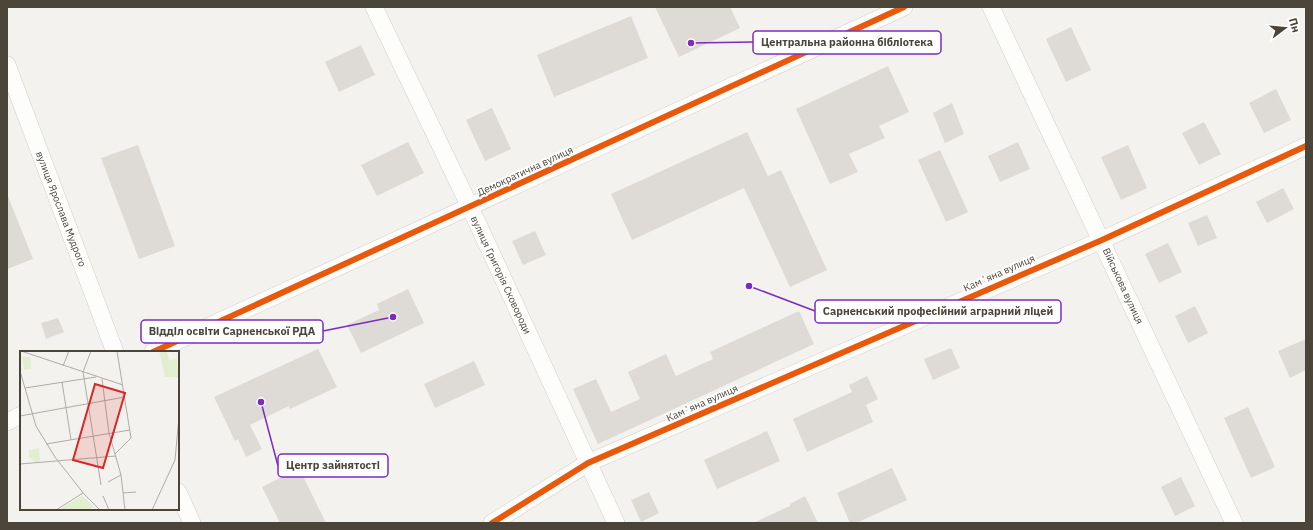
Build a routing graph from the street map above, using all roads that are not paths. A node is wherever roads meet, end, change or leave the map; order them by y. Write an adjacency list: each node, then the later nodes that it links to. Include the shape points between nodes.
1 (374, 7): 6 (street, вулиця Григорія Сковороди)
2 (904, 7): 6 (street, Демократична вулиця)
3 (992, 7): 7 (street, Військова вулиця)
4 (7, 66): 8 (street, вулиця Ярослава Мудрого)
5 (1306, 146): 7 (street, Камʼяна вулиця)
6 (470, 207): 9 (street, Демократична вулиця); 12 (street, вулиця Григорія Сковороди)
7 (1102, 240): 12 (street, Камʼяна вулиця); 17 (street, Військова вулиця)
8 (115, 351)
9 (155, 351)
10 (20, 416): 11 (street)
11 (7, 422)
12 (588, 464): 15 (street, Камʼяна вулиця); 16 (street, вулиця Григорія Сковороди)
13 (179, 494): 14 (street)
14 (192, 523)
15 (492, 523)
16 (616, 523)
17 (1234, 523)

